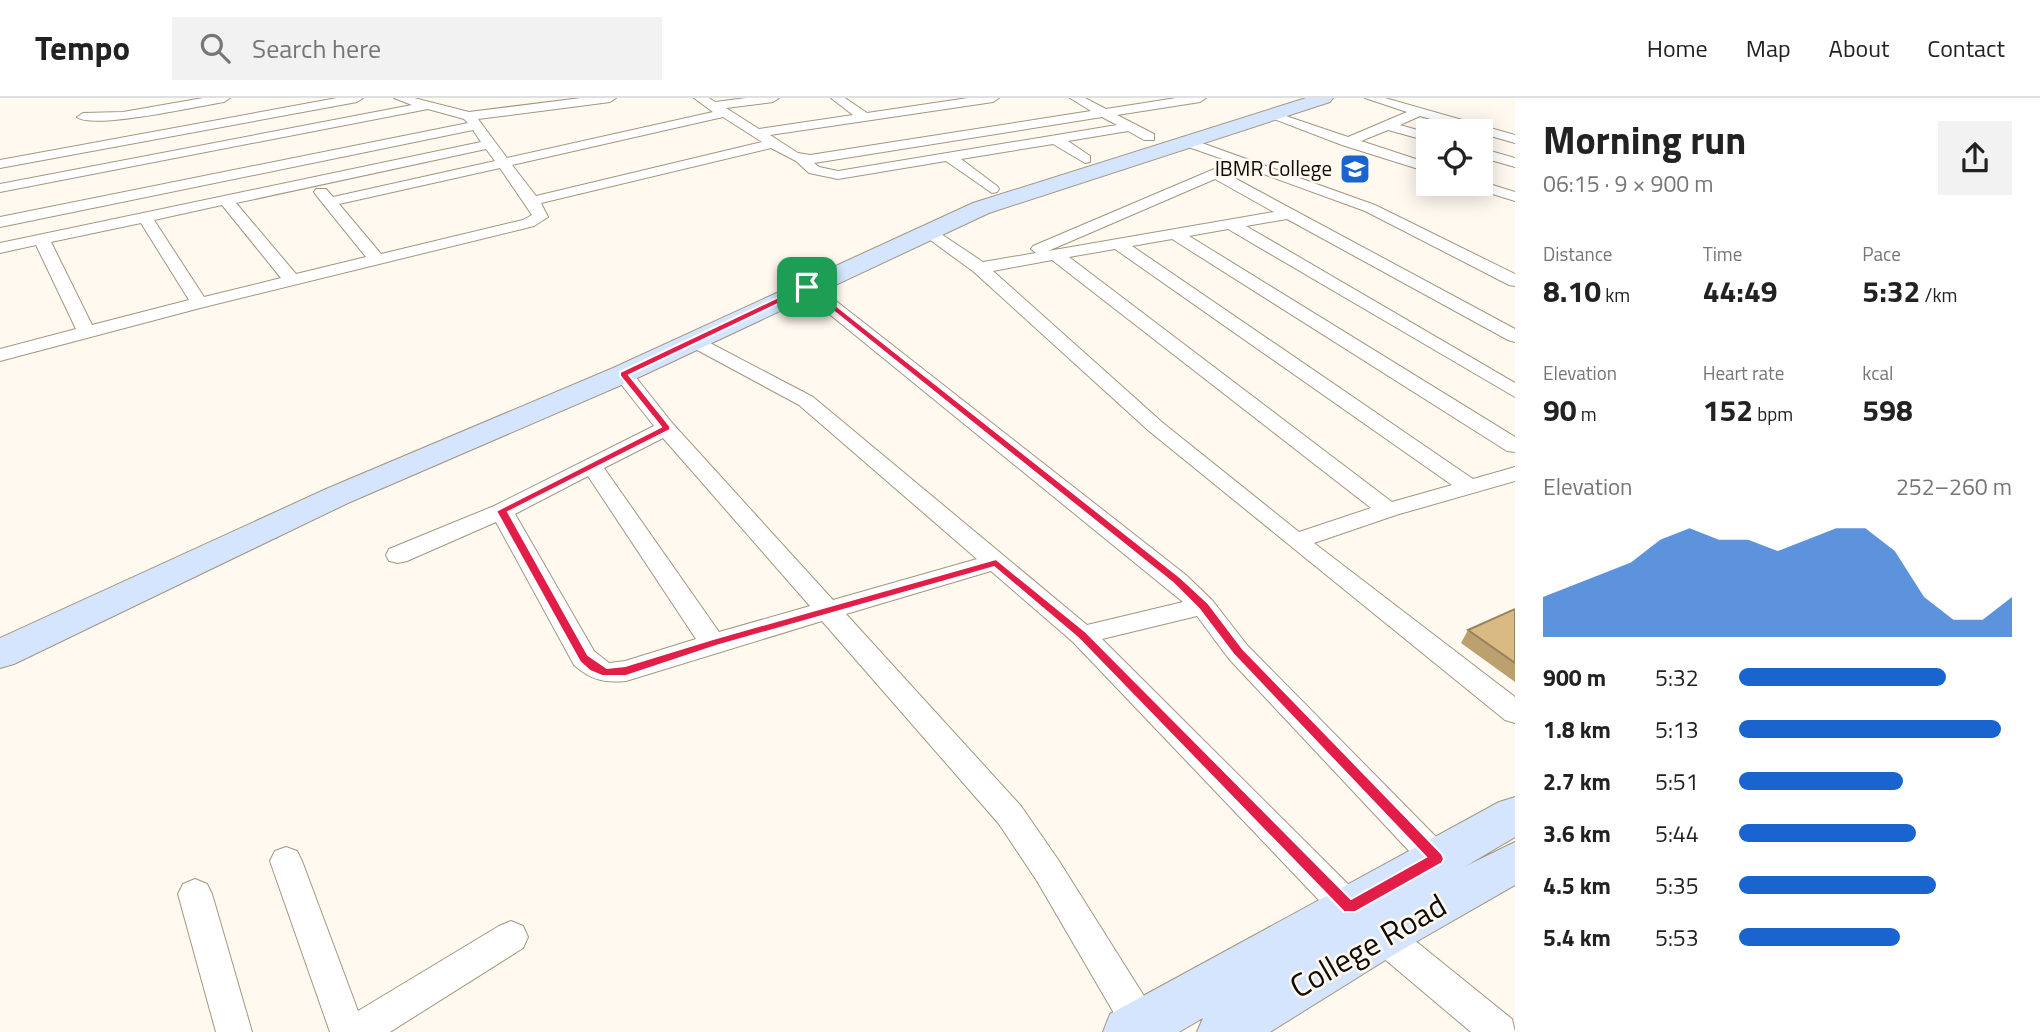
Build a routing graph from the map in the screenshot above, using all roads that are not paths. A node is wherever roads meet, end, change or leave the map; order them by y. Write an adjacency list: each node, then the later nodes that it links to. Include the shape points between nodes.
1 (224, 98): 25 (street, via 123,116)
2 (358, 98): 43 (street)
3 (401, 98): 17 (street)
4 (610, 98): 27 (street)
5 (700, 98): 19 (street)
6 (773, 98): 19 (street)
7 (837, 98): 26 (street)
8 (881, 98): 20 (street)
9 (924, 98): 18 (street)
10 (1076, 98): 22 (street)
11 (1200, 98): 22 (street)
12 (1324, 98): 24 (street)
13 (1371, 98): 21 (street)
14 (956, 100): 15 (street); 18 (street)
15 (997, 102): 29 (street)
16 (788, 105): 28 (street)
17 (429, 106): 27 (street); 55 (street)
18 (937, 106): 20 (street); 33 (street)
19 (720, 110): 32 (street); 48 (street)
20 (900, 111): 23 (street)
21 (1419, 112): 30 (street); 37 (street)
22 (1104, 113): 29 (street); 31 (street)
23 (882, 114): 26 (street); 39 (street)
24 (1272, 116): 38 (street); 40 (street)
25 (83, 117)
26 (864, 117): 28 (street)
27 (473, 120): 42 (street); 55 (street)
28 (814, 124): 32 (street)
29 (1035, 124): 33 (street)
30 (1387, 125): 34 (street); 40 (street)
31 (1130, 127): 35 (street); 36 (street)
32 (759, 133): 41 (street)
33 (976, 133): 39 (street)
34 (1416, 133)
35 (1149, 136)
36 (1055, 139): 45 (street); 47 (street)
37 (1515, 139)
38 (1185, 141): 49 (street); 67 (street, via 1046,185)
39 (922, 142): 46 (street)
40 (1347, 142): 52 (street)
41 (774, 143): 46 (street); 61 (street)
42 (491, 144): 48 (street); 54 (street)
43 (88, 147): 51 (street); 55 (street)
44 (1493, 156): 50 (street)
45 (949, 157): 46 (street, via 838,175 814,170); 57 (street)
46 (802, 159)
47 (1085, 159)
48 (503, 161): 61 (street); 62 (street)
49 (1245, 162): 53 (street); 76 (street, via 1370,208)
50 (1515, 163)
51 (0, 164)
52 (1416, 164)
53 (1216, 174): 63 (street); 74 (street)
54 (312, 180): 60 (street); 62 (street)
55 (112, 182): 56 (street); 65 (street)
56 (0, 188)
57 (992, 189)
58 (1493, 190): 59 (street)
59 (1515, 197)
60 (225, 198): 64 (street); 75 (street)
61 (532, 201): 73 (street, via 540,217 528,223)
62 (329, 202): 73 (street)
63 (1288, 214): 66 (street); 80 (street)
64 (144, 216): 69 (street); 78 (street)
65 (0, 222)
66 (1229, 222): 68 (street); 84 (street)
67 (926, 232): 74 (street); 77 (street)
68 (1175, 234): 70 (street); 86 (street)
69 (41, 239): 71 (street); 79 (street)
70 (1120, 245): 72 (street); 89 (street)
71 (0, 248)
72 (1056, 255): 74 (street); 90 (street)
73 (377, 260): 75 (street)
74 (991, 266): 92 (street, via 1156,427)
75 (293, 281): 78 (street)
76 (1515, 281)
77 (807, 287): 81 (street); 95 (street)
78 (199, 303): 79 (street)
79 (87, 333): 82 (street)
80 (1515, 337)
81 (693, 340): 83 (street); 94 (street, via 806,401)
82 (0, 355)
83 (623, 374): 85 (street); 99 (street, via 337,496)
84 (1515, 391)
85 (666, 428): 87 (street); 96 (street)
86 (1515, 446)
87 (591, 465): 91 (street); 98 (street)
88 (1515, 474): 89 (street)
89 (1470, 487): 90 (street)
90 (1388, 510): 92 (street)
91 (502, 511): 93 (street); 98 (street, via 584,658 595,668 606,673 626,671)
92 (1296, 541): 100 (street)
93 (398, 555)
94 (996, 562): 96 (street); 97 (street)
95 (1203, 606): 97 (street); 102 (street, via 1238,652)
96 (828, 612): 98 (street); 108 (street, via 1010,815 1048,871)
97 (1082, 635): 106 (street)
98 (713, 643)
99 (0, 654)
100 (1515, 712)
101 (1515, 815): 102 (street, College Road)
102 (1437, 859): 106 (street, College Road)
103 (286, 861): 111 (street)
104 (1515, 862): 106 (street, College Road)
105 (195, 894): 110 (street)
106 (1366, 921): 108 (street, College Road); 109 (street, College Road); 113 (street)
107 (511, 937): 112 (street)
108 (1135, 1029)
109 (1227, 1031)
110 (234, 1032)
111 (348, 1032)
112 (357, 1032)
113 (1499, 1032)

